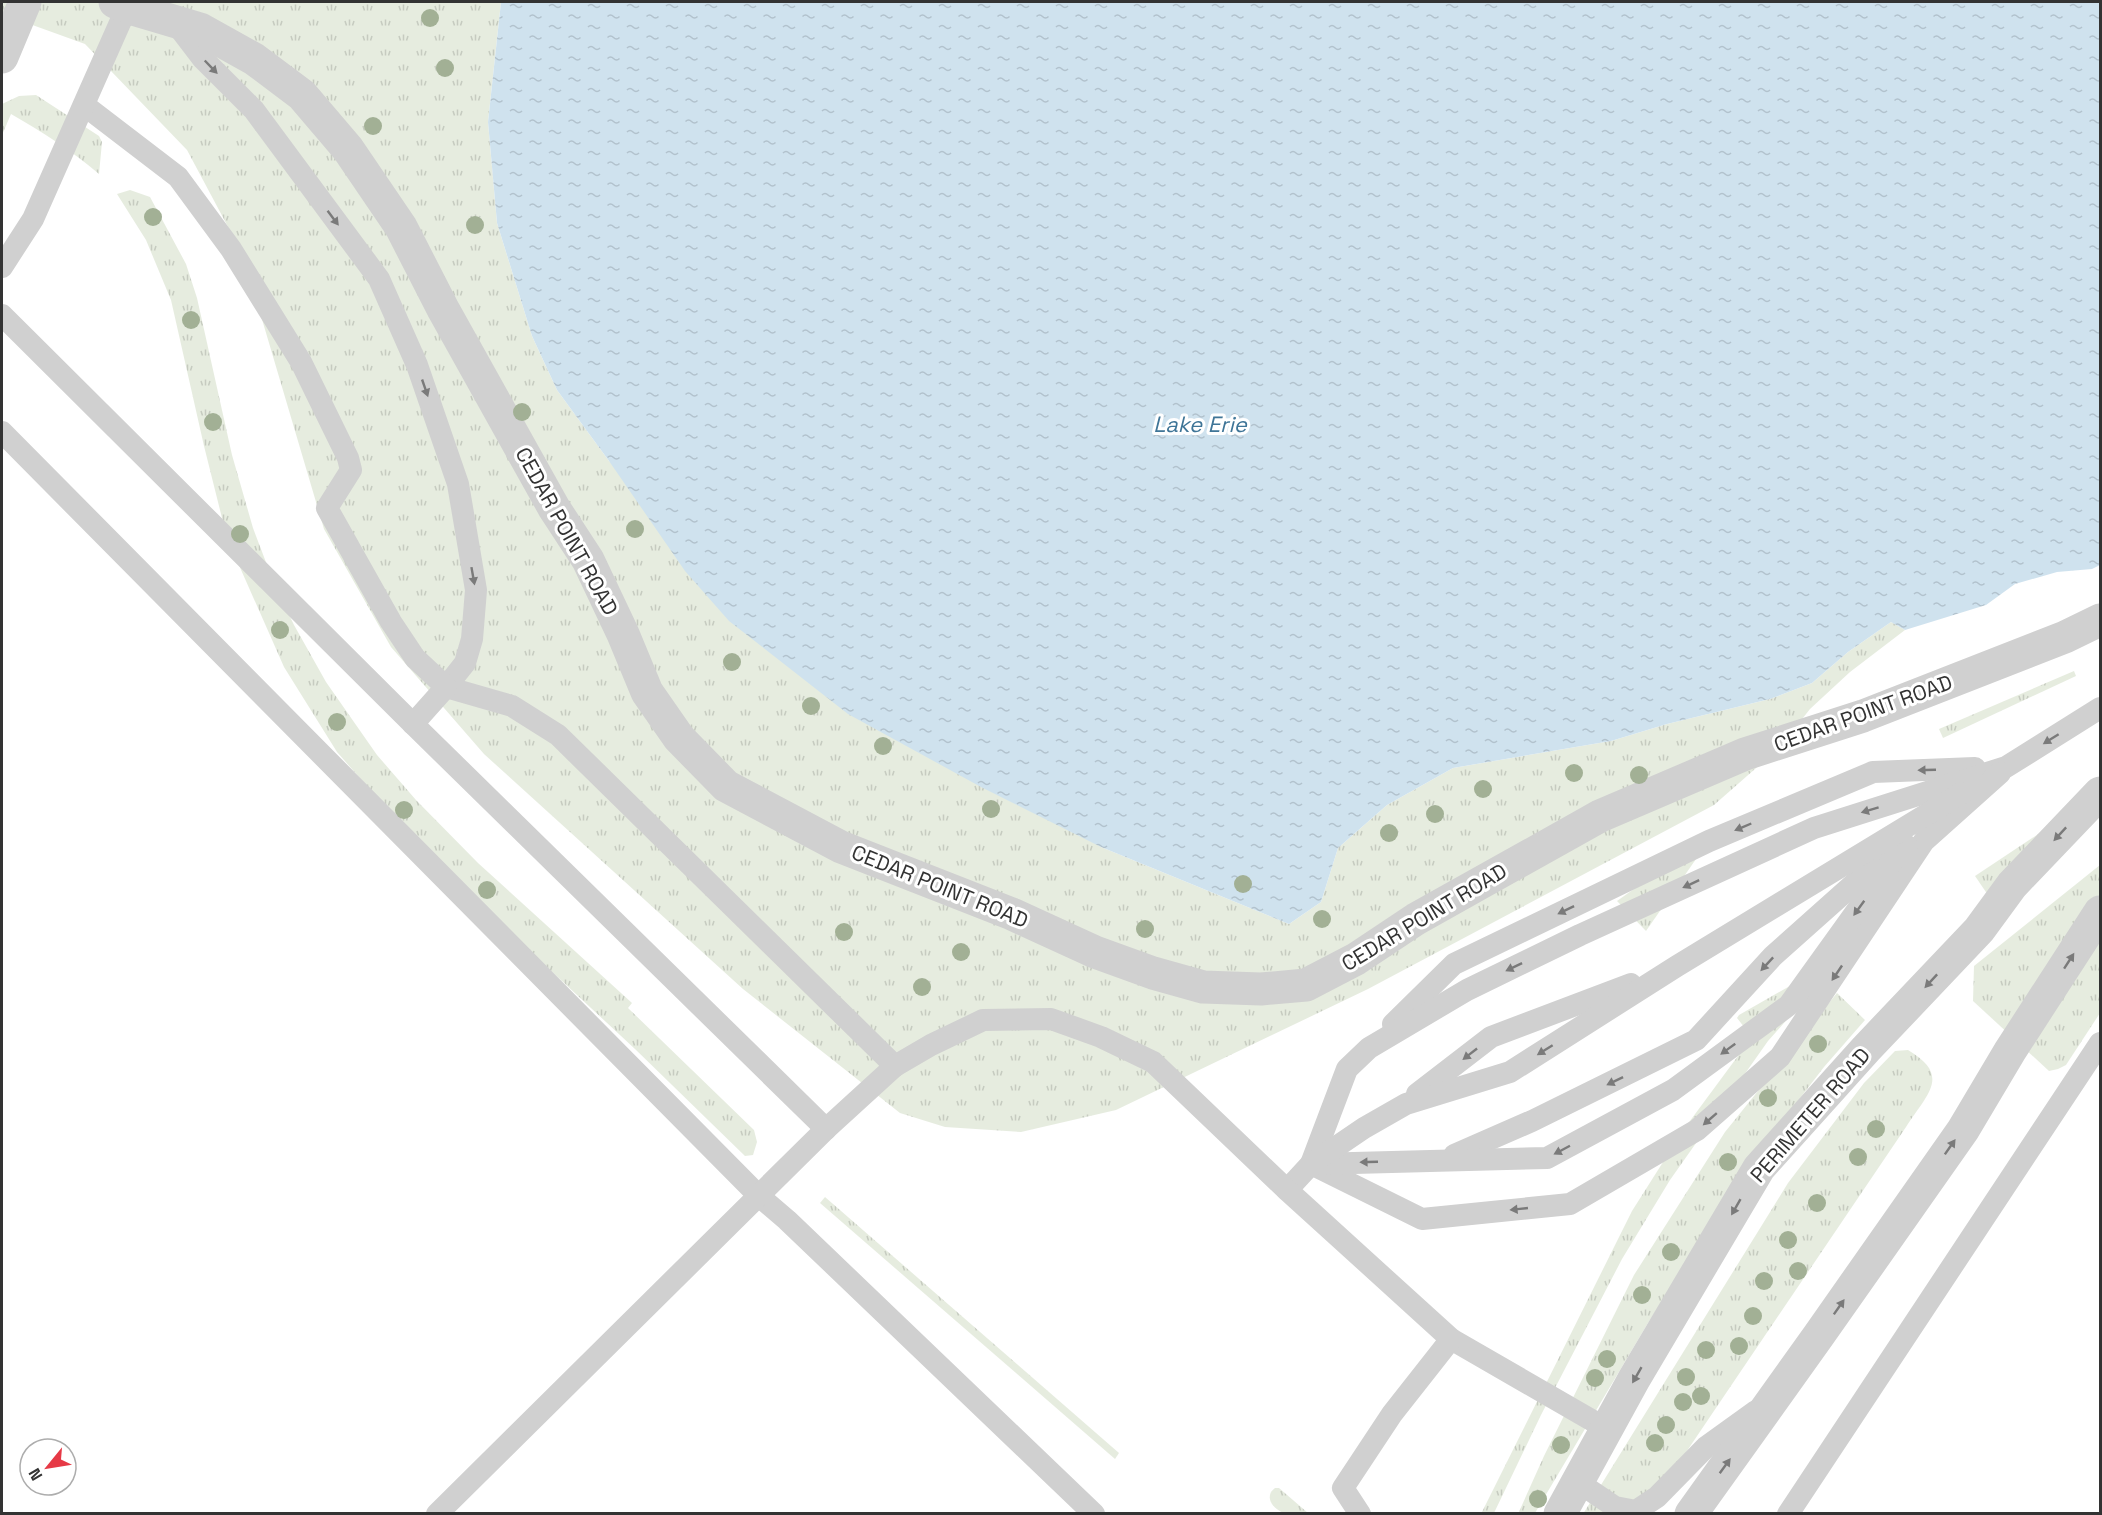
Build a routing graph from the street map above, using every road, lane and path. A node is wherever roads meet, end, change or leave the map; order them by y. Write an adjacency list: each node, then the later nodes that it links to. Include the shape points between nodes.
1 (25, 2): 4 (street)
2 (121, 4): 3 (street, CEDAR POINT ROAD); 5 (lane)
3 (174, 21): 9 (street, CEDAR POINT ROAD, via 200,29 254,59 302,95 348,150 401,227 554,508 588,560 647,692 679,738 726,786 841,847 1153,973 1203,987 1261,989 1306,985 1600,816 1745,754 1863,716); 10 (lane, one-way to 10, via 203,59 254,110 379,279 417,365 458,484 476,590 472,639 465,663)
4 (2, 57)
5 (84, 105): 6 (lane, via 33,219); 10 (lane, via 178,177 231,249 301,362 348,458 351,470 327,508 415,658)
6 (2, 267)
7 (2, 315): 12 (lane)
8 (2, 432): 25 (lane)
9 (2100, 620)
10 (446, 687): 12 (lane); 19 (lane, via 512,706 558,735)
11 (2100, 708): 13 (lane, one-way to 13)
12 (413, 724): 21 (lane)
13 (2006, 767): 16 (lane); 18 (lane, one-way to 18, via 1814,828 1467,990); 18 (lane, one-way to 18, via 1873,772 1709,841 1454,964); 22 (lane, one-way to 22, via 1896,846 1773,956 1696,1040 1532,1122); 22 (lane, one-way to 22, via 1899,852 1789,1005 1673,1090 1547,1158); 23 (lane, one-way to 23, via 1924,841 1780,1057 1697,1130 1570,1204 1422,1219)
14 (2100, 792): 28 (street, PERIMETER ROAD, one-way to 28, via 2012,885 1979,930 1759,1168)
15 (2100, 912): 27 (street, one-way to 15, via 1962,1130)
16 (1677, 966): 20 (lane, one-way to 20, via 1510,1072); 20 (lane, one-way to 20, via 1491,1037)
17 (2100, 1043): 35 (lane)
18 (1369, 1048): 23 (lane, via 1347,1070)
19 (895, 1066): 21 (lane); 24 (lane, via 983,1020 1051,1019 1153,1062)
20 (1406, 1104): 23 (lane)
21 (826, 1129): 25 (lane)
22 (1445, 1159): 23 (lane, one-way to 23)
23 (1311, 1164): 24 (lane)
24 (1287, 1190): 26 (lane)
25 (759, 1196): 30 (lane); 31 (lane)
26 (1451, 1339): 28 (lane); 32 (lane, via 1392,1414 1343,1488)
27 (1775, 1397): 29 (lane, via 1706,1447 1657,1497 1636,1511 1615,1507); 34 (street, one-way to 27)
28 (1607, 1429): 29 (street, PERIMETER ROAD)
29 (1578, 1482): 33 (street, PERIMETER ROAD)
30 (437, 1514)
31 (1094, 1514)
32 (1360, 1514)
33 (1560, 1514)
34 (1691, 1514)
35 (1788, 1514)

